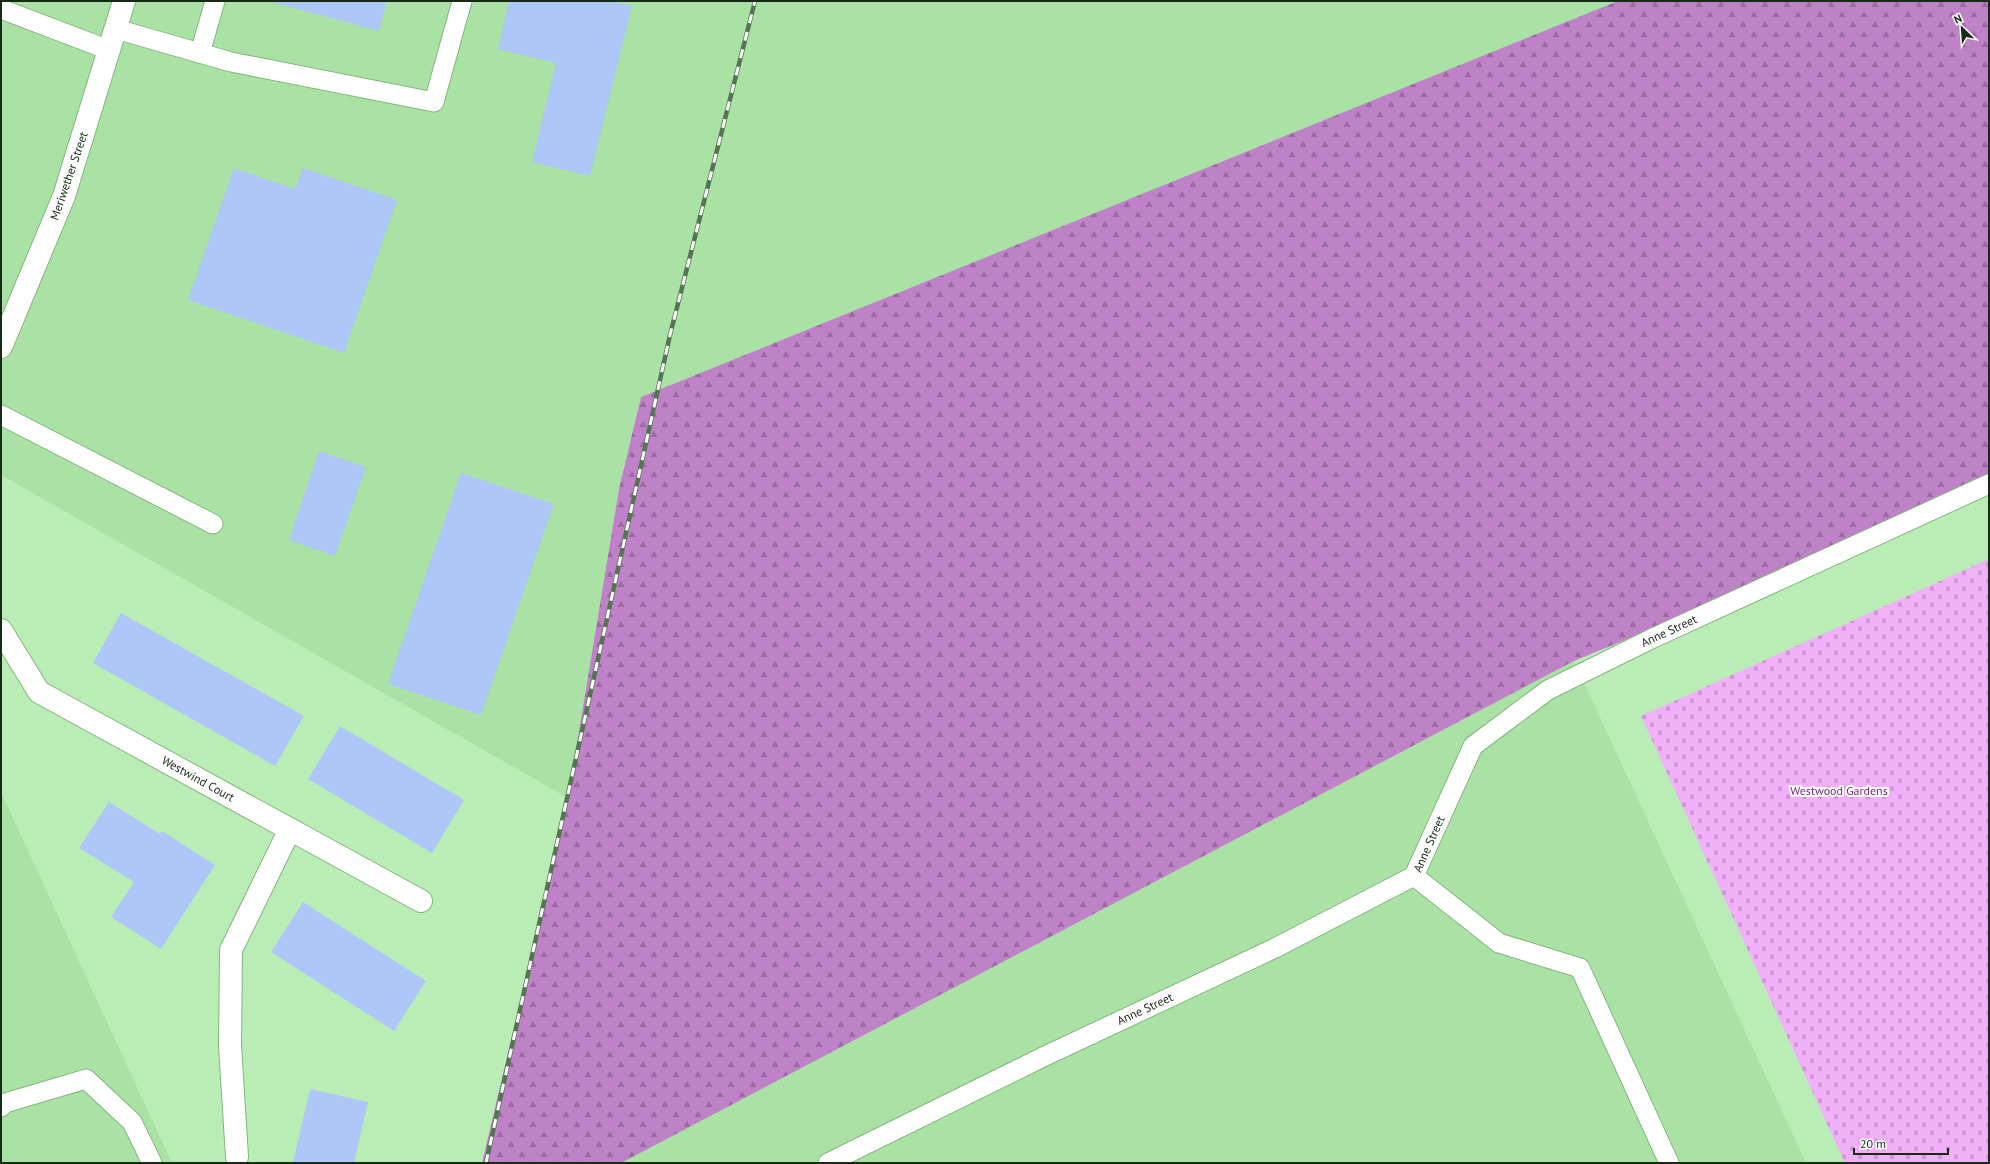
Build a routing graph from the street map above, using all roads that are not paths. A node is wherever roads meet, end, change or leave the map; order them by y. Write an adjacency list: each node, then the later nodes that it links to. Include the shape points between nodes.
1 (124, 1): 5 (street, Meriwether Street)
2 (215, 1): 6 (lane)
3 (462, 1): 6 (lane, via 434,102 231,62)
4 (1, 9): 5 (lane)
5 (113, 40): 6 (lane); 7 (street, Meriwether Street, via 64,196)
6 (200, 53)
7 (1, 347)
8 (1, 415): 10 (lane)
9 (1989, 484): 13 (lane, Anne Street, via 1651,639 1548,690 1473,746)
10 (213, 524)
11 (1, 630): 12 (street, Westwind Court, via 39,692)
12 (290, 829): 14 (street, Westwind Court); 16 (street, via 231,950 230,1046)
13 (1414, 876): 18 (lane, Anne Street, via 1275,948 1042,1057); 19 (lane, via 1499,943 1580,968)
14 (421, 901)
15 (1, 1107): 17 (lane, via 5,1103 86,1079 132,1122)
16 (237, 1157)
17 (152, 1163)
18 (828, 1163)
19 (1669, 1163)

